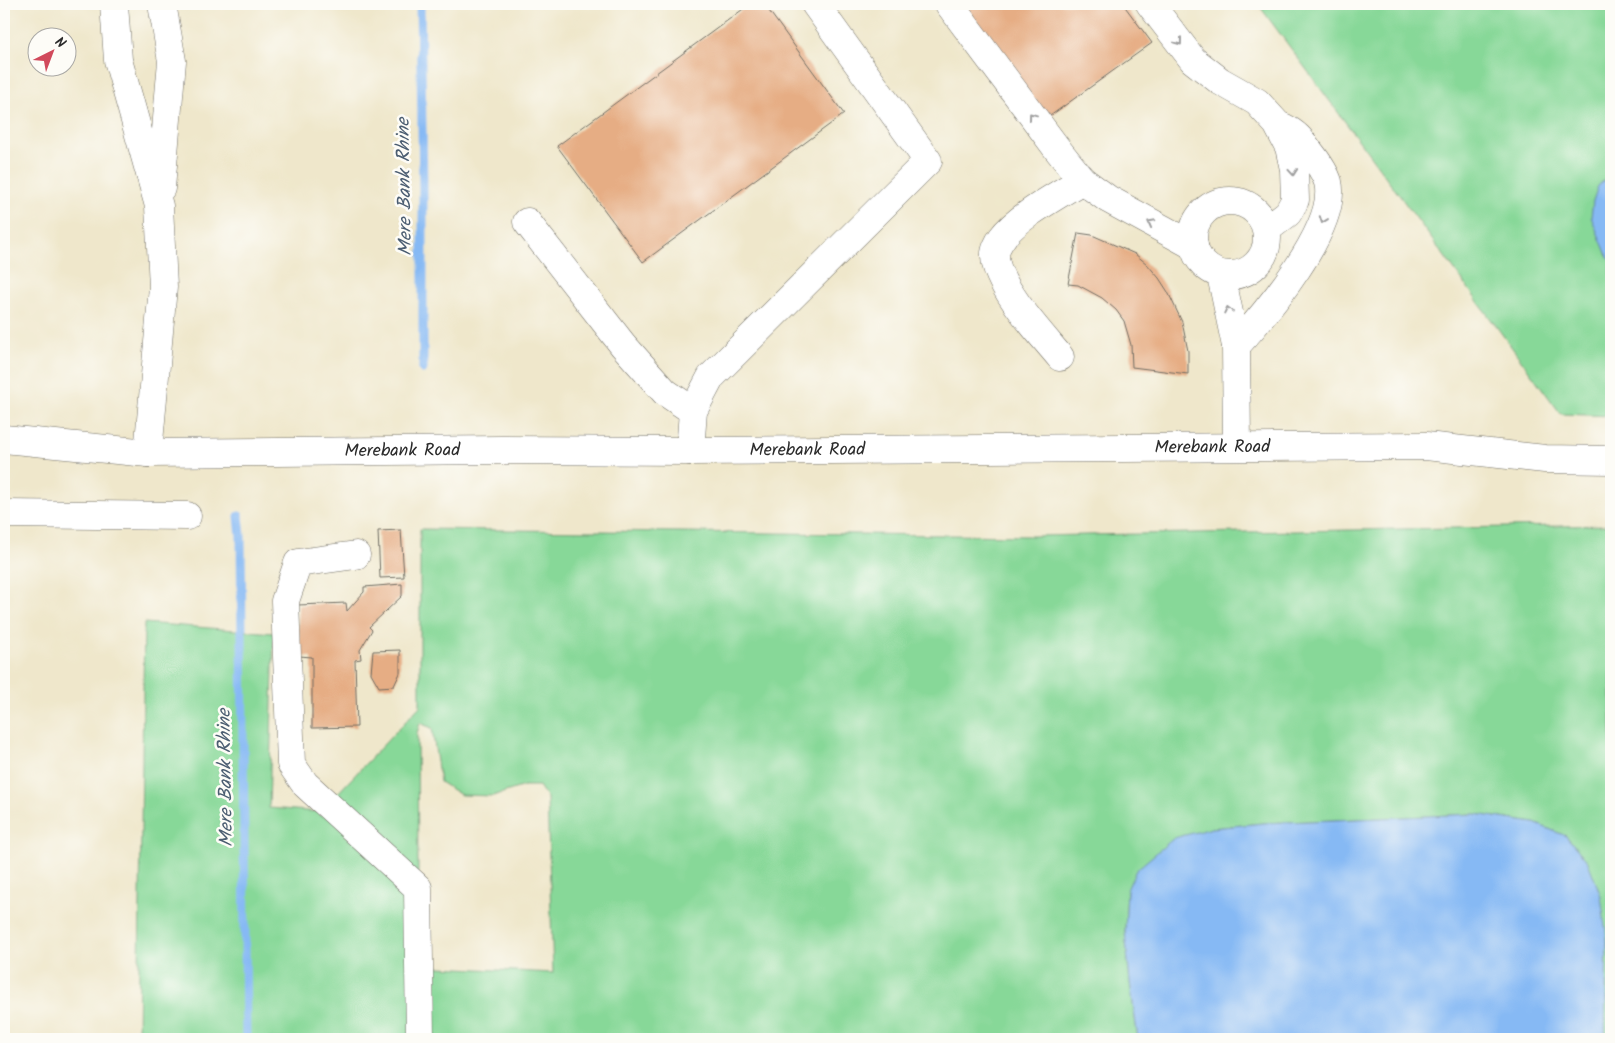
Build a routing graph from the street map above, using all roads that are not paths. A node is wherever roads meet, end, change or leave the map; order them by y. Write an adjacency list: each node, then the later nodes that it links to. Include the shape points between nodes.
1 (114, 4): 8 (street, via 118,60)
2 (162, 4): 8 (street, via 172,61)
3 (815, 4): 15 (street, via 928,161 711,376)
4 (949, 4): 7 (street, one-way to 4)
5 (1150, 4): 6 (street, one-way to 6, via 1193,60 1220,81 1257,102)
6 (1277, 124): 10 (street, one-way to 10, via 1289,147 1295,200 1288,213); 13 (street, one-way to 13, via 1296,133 1317,160 1328,182 1329,204 1307,253 1274,303)
7 (1082, 180): 11 (street, one-way to 7, via 1108,199); 14 (street, via 1021,220 1002,238 994,254 998,271 1011,296)
8 (159, 206): 19 (street, via 163,287)
9 (527, 222): 15 (street, via 623,345 665,392)
10 (1266, 229): 11 (street, via 1261,217 1241,202 1215,203 1198,218 1193,229); 12 (street, via 1268,241 1257,264 1234,276)
11 (1194, 246): 12 (street, via 1201,262)
12 (1221, 274): 13 (street, one-way to 12)
13 (1236, 346): 17 (street)
14 (1060, 357)
15 (693, 411): 18 (street)
16 (4, 440): 19 (street, Merebank Road)
17 (1237, 446): 18 (street, Merebank Road); 20 (street, Merebank Road, via 1426,446 1545,459)
18 (690, 451): 19 (street, Merebank Road)
19 (148, 453)
20 (1611, 460)
21 (4, 514): 22 (street)
22 (187, 516)
23 (356, 556): 24 (street, via 298,562 285,601 291,764 305,784 418,888)
24 (420, 1039)

